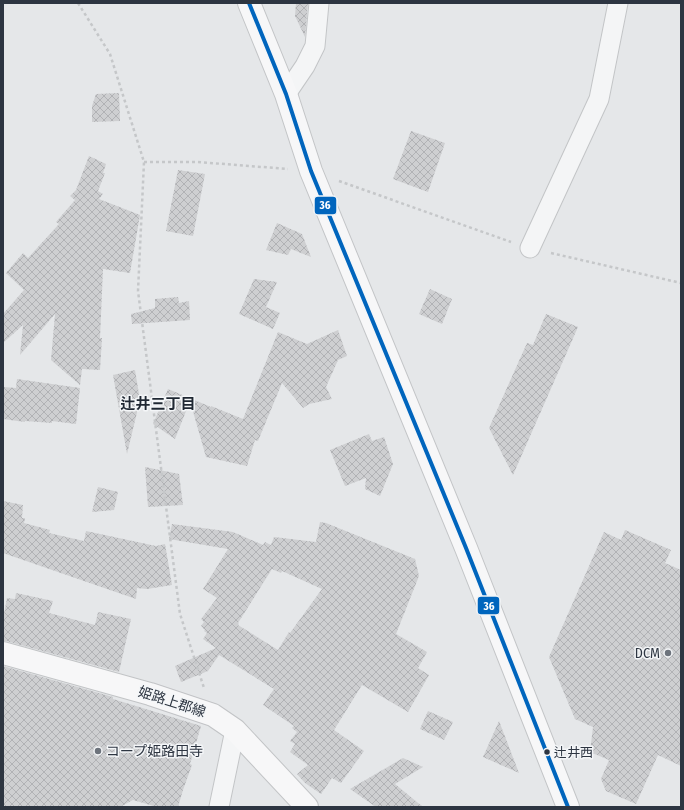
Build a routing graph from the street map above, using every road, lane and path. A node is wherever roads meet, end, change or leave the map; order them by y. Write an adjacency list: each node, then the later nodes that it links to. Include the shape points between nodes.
1 (78, 3): 6 (path, via 110,54)
2 (249, 3): 5 (street)
3 (319, 3): 5 (street, via 315,46)
4 (618, 3): 8 (street, via 599,99)
5 (286, 94): 7 (street)
6 (144, 162): 7 (path, via 198,162); 11 (path, via 138,291 180,614)
7 (311, 171): 8 (path); 15 (street, via 469,556)
8 (530, 248): 9 (path)
9 (681, 284)
10 (3, 653): 11 (street, 姫路上郡線, via 150,694)
11 (213, 715): 12 (street, 姫路上郡線)
12 (235, 730): 13 (street); 14 (street, 姫路上郡線)
13 (219, 807)
14 (307, 807)
15 (568, 807)

